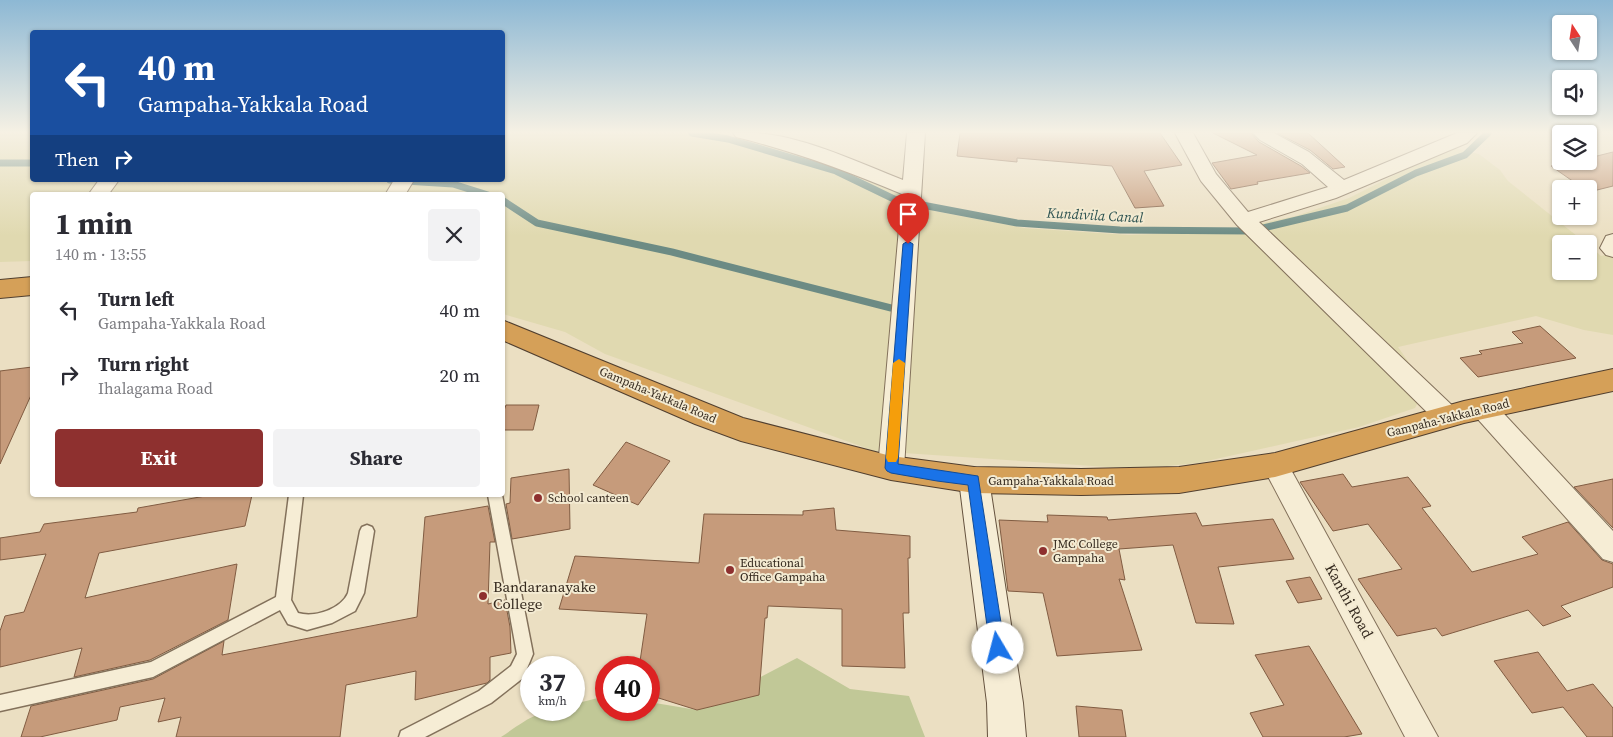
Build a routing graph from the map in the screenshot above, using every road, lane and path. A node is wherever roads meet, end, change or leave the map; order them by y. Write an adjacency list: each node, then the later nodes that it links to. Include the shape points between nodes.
1 (854, 167): 7 (street)
2 (914, 167): 7 (street)
3 (1203, 167): 8 (street)
4 (1317, 167): 6 (street)
5 (1393, 167): 6 (street)
6 (1342, 189): 8 (street)
7 (913, 191): 18 (street)
8 (1244, 220): 16 (street)
9 (1613, 241): 10 (street, via 1610,248)
10 (1613, 250)
11 (30, 286): 12 (highway)
12 (0, 289)
13 (505, 330): 18 (highway, Gampaha-Yakkala Road, via 741,429)
14 (1613, 380): 15 (highway, Gampaha-Yakkala Road)
15 (1484, 409): 16 (highway, Gampaha-Yakkala Road); 23 (street)
16 (1448, 417): 17 (highway, Gampaha-Yakkala Road)
17 (1275, 466): 19 (highway, Gampaha-Yakkala Road, via 1179,480); 28 (street, Kanthi Road)
18 (891, 468): 19 (highway, Gampaha-Yakkala Road)
19 (974, 480): 27 (street, via 1006,703)
20 (296, 497): 24 (lane)
21 (495, 497): 26 (lane, via 525,654 517,672 485,697)
22 (367, 531): 24 (lane, via 356,593 350,606 327,618 307,623 293,619)
23 (1613, 550)
24 (283, 601): 25 (lane, via 153,669)
25 (0, 703)
26 (407, 737)
27 (1007, 737)
28 (1422, 737)

